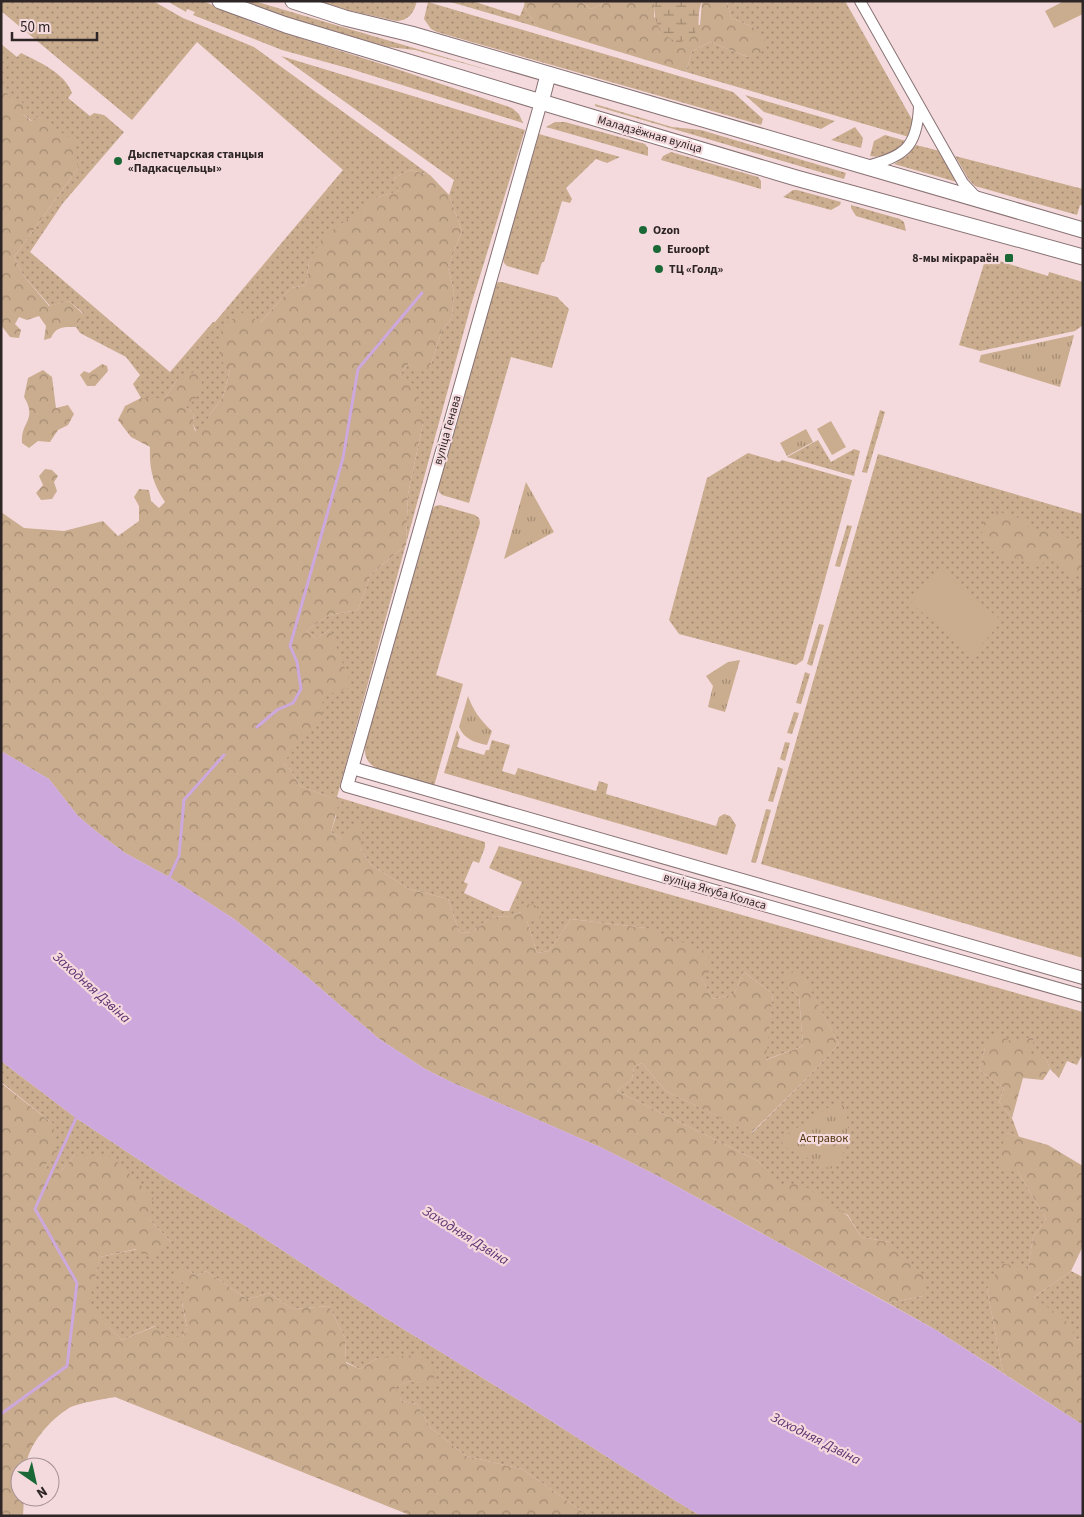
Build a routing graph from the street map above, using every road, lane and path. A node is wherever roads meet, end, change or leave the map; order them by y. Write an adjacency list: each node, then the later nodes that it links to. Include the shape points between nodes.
1 (220, 1): 5 (main road, Маладзёжная вуліца, via 286,25)
2 (293, 1): 4 (main road)
3 (860, 1): 6 (street)
4 (548, 75): 5 (main road, вуліца Генава); 7 (main road)
5 (540, 102): 10 (main road, Маладзёжная вуліца, via 796,178); 11 (street, вуліца Генава)
6 (919, 106): 7 (street, via 918,126 912,141 892,159); 8 (street, via 963,183)
7 (866, 166): 8 (main road)
8 (979, 199): 9 (main road)
9 (1083, 230)
10 (1083, 257)
11 (352, 768): 12 (street, вуліца Генава); 13 (street, вуліца Якуба Коласа)
12 (348, 786): 14 (street, вуліца Якуба Коласа)
13 (598, 840): 14 (street); 15 (street, вуліца Якуба Коласа)
14 (593, 857): 16 (street, вуліца Якуба Коласа)
15 (876, 919): 16 (street); 17 (street, вуліца Якуба Коласа)
16 (871, 936): 18 (street, вуліца Якуба Коласа)
17 (1083, 978)
18 (1083, 996)

